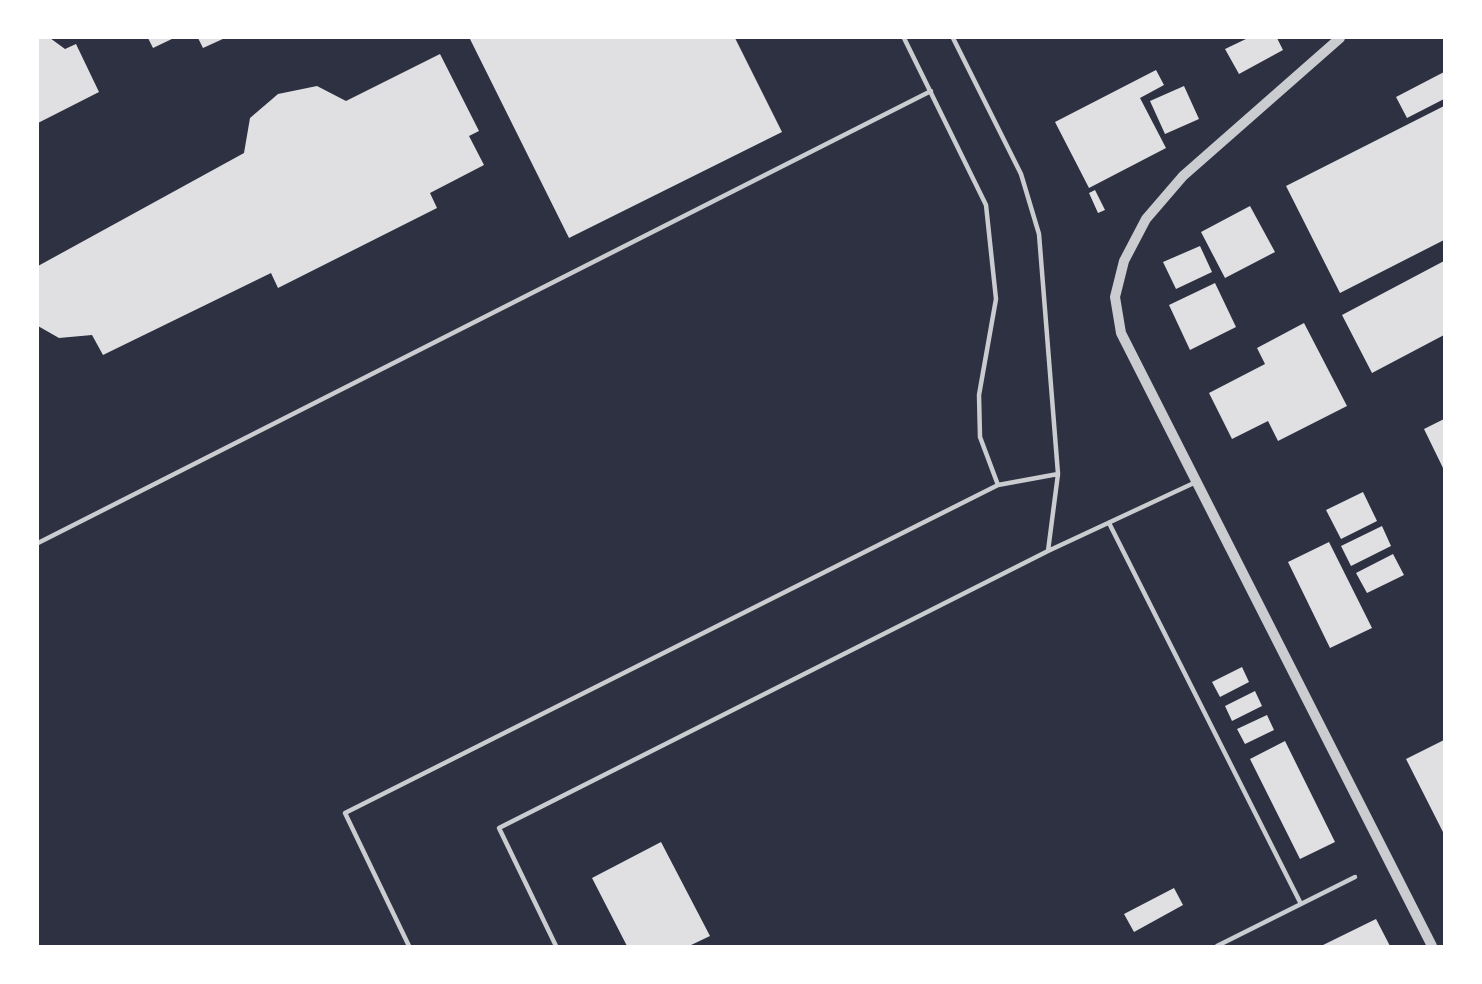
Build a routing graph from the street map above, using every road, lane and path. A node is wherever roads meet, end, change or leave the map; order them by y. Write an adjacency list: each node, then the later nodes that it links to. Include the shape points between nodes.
1 (904, 38): 4 (lane)
2 (953, 38): 5 (lane, via 1021,174 1039,234)
3 (1340, 38): 6 (street, via 1183,176 1146,219 1124,261 1115,297 1121,333)
4 (931, 91): 7 (lane, via 986,205 996,299 979,395 980,437); 9 (lane)
5 (1058, 474): 7 (lane); 10 (lane)
6 (1197, 481): 8 (lane); 16 (street)
7 (998, 485): 13 (lane, via 345,813)
8 (1108, 523): 10 (lane); 12 (lane)
9 (38, 543)
10 (1048, 551): 14 (lane, via 499,828)
11 (1356, 877): 12 (lane)
12 (1301, 904): 15 (lane)
13 (409, 946)
14 (556, 946)
15 (1217, 946)
16 (1432, 946)

